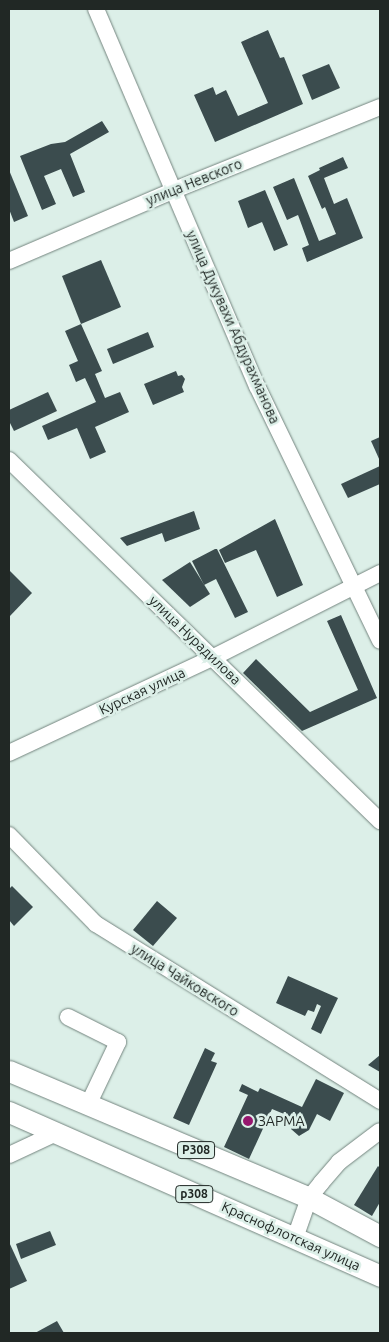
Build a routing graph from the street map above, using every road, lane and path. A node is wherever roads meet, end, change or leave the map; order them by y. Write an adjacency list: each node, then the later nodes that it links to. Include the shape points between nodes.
1 (96, 9): 3 (street, улица Дукувахи Абдурахманова)
2 (380, 107): 3 (street, улица Невского)
3 (172, 191): 4 (street, улица Невского); 7 (street, улица Дукувахи Абдурахманова, via 257,386)
4 (9, 261)
5 (9, 460): 9 (street, улица Нурадилова)
6 (380, 573): 7 (street, Курская улица)
7 (354, 585): 8 (street, улица Дукувахи Абдурахманова); 9 (street, Курская улица)
8 (380, 641)
9 (214, 657): 10 (street, Курская улица); 11 (street, улица Нурадилова)
10 (9, 752)
11 (380, 821)
12 (9, 835): 15 (street, улица Чайковского, via 96,924)
13 (68, 1017): 16 (street, via 118,1042)
14 (9, 1071): 16 (main road, P308)
15 (380, 1101)
16 (88, 1105): 21 (main road, P308)
17 (9, 1112): 19 (main road, Краснофлотская улица / p308)
18 (380, 1131): 21 (street, via 339,1162)
19 (54, 1134): 20 (street); 23 (main road, Краснофлотская улица / p308)
20 (9, 1155)
21 (308, 1198): 22 (main road, P308); 23 (street)
22 (380, 1236)
23 (295, 1238): 24 (main road, Краснофлотская улица / p308)
24 (380, 1276)

